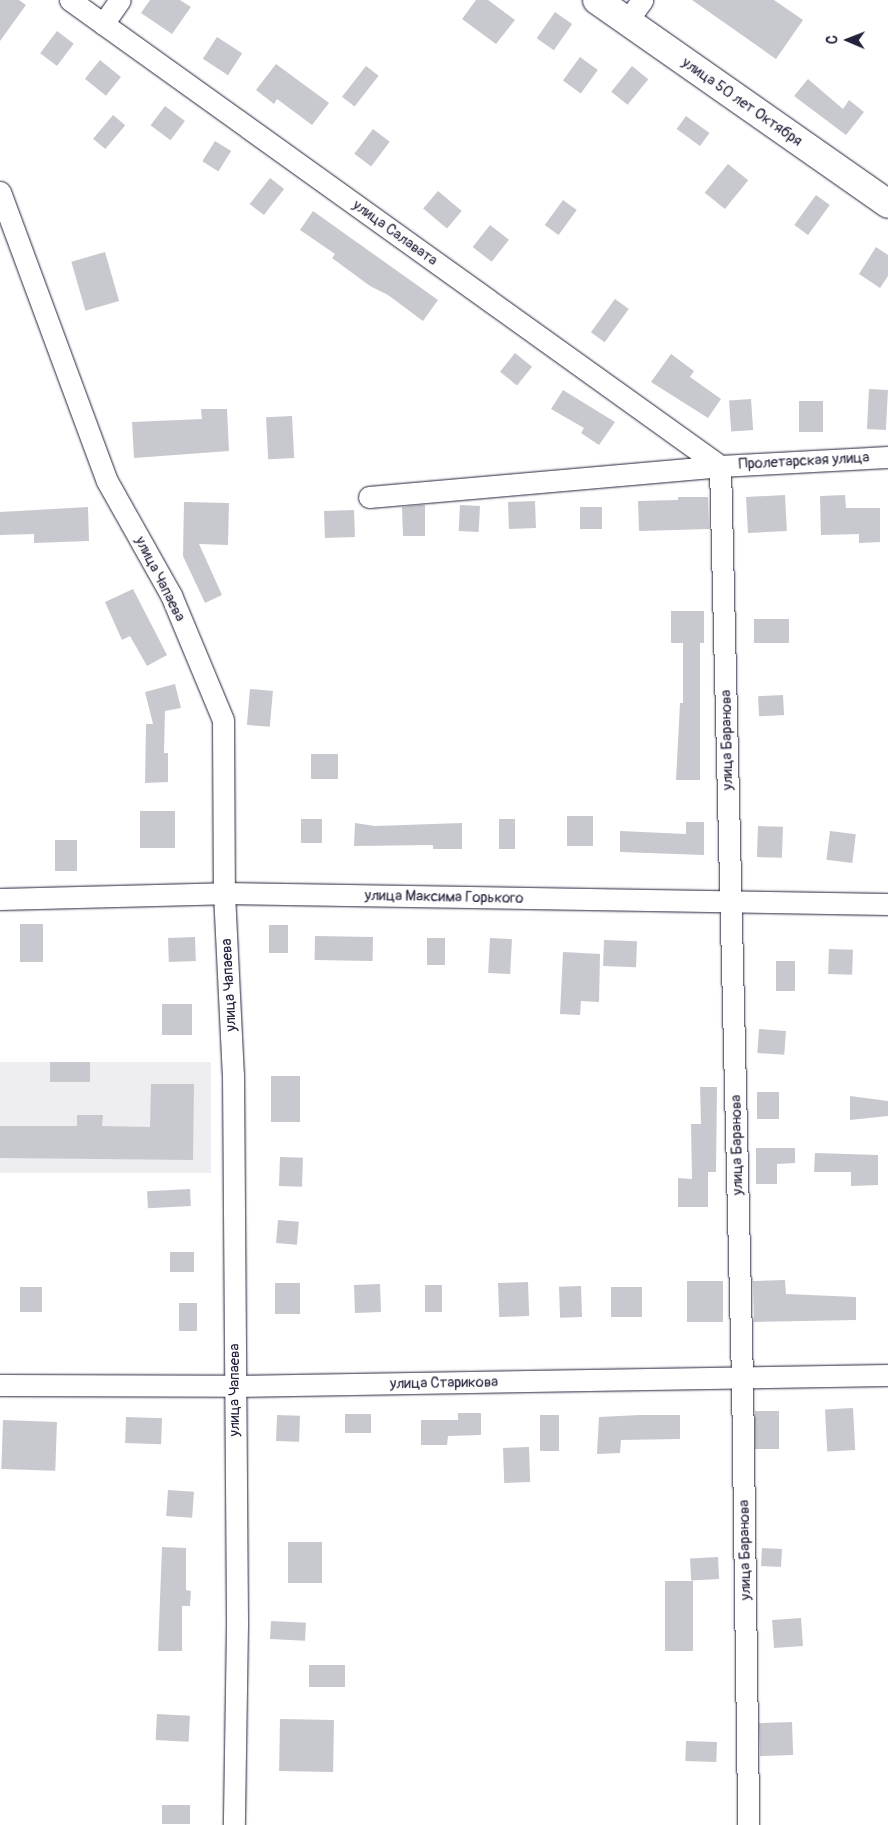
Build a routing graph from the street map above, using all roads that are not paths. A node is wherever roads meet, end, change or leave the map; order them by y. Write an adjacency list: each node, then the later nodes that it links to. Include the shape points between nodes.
1 (70, 0): 5 (street, улица Салавата)
2 (120, 0): 5 (street)
3 (597, 0): 4 (main road, улица 50 лет Октября)
4 (634, 11): 7 (main road, улица 50 лет Октября)
5 (103, 24): 9 (street, улица Салавата)
6 (0, 192): 11 (street, улица Чапаева, via 107,481 171,595 223,720)
7 (888, 204)
8 (888, 456): 9 (street, Пролетарская улица)
9 (720, 466): 10 (street, Пролетарская улица); 13 (street, улица Баранова)
10 (369, 497)
11 (224, 893): 12 (street, улица Максима Горького); 13 (street, улица Максима Горького); 18 (street, улица Чапаева, via 233,1074)
12 (0, 899)
13 (731, 903): 14 (street, улица Максима Горького); 16 (street, улица Баранова)
14 (888, 904)
15 (888, 1374): 16 (street, улица Старикова)
16 (742, 1378): 18 (street, улица Старикова); 20 (street, улица Баранова)
17 (0, 1386): 18 (street, улица Старикова)
18 (235, 1386): 19 (street, улица Чапаева)
19 (234, 1825)
20 (748, 1825)

